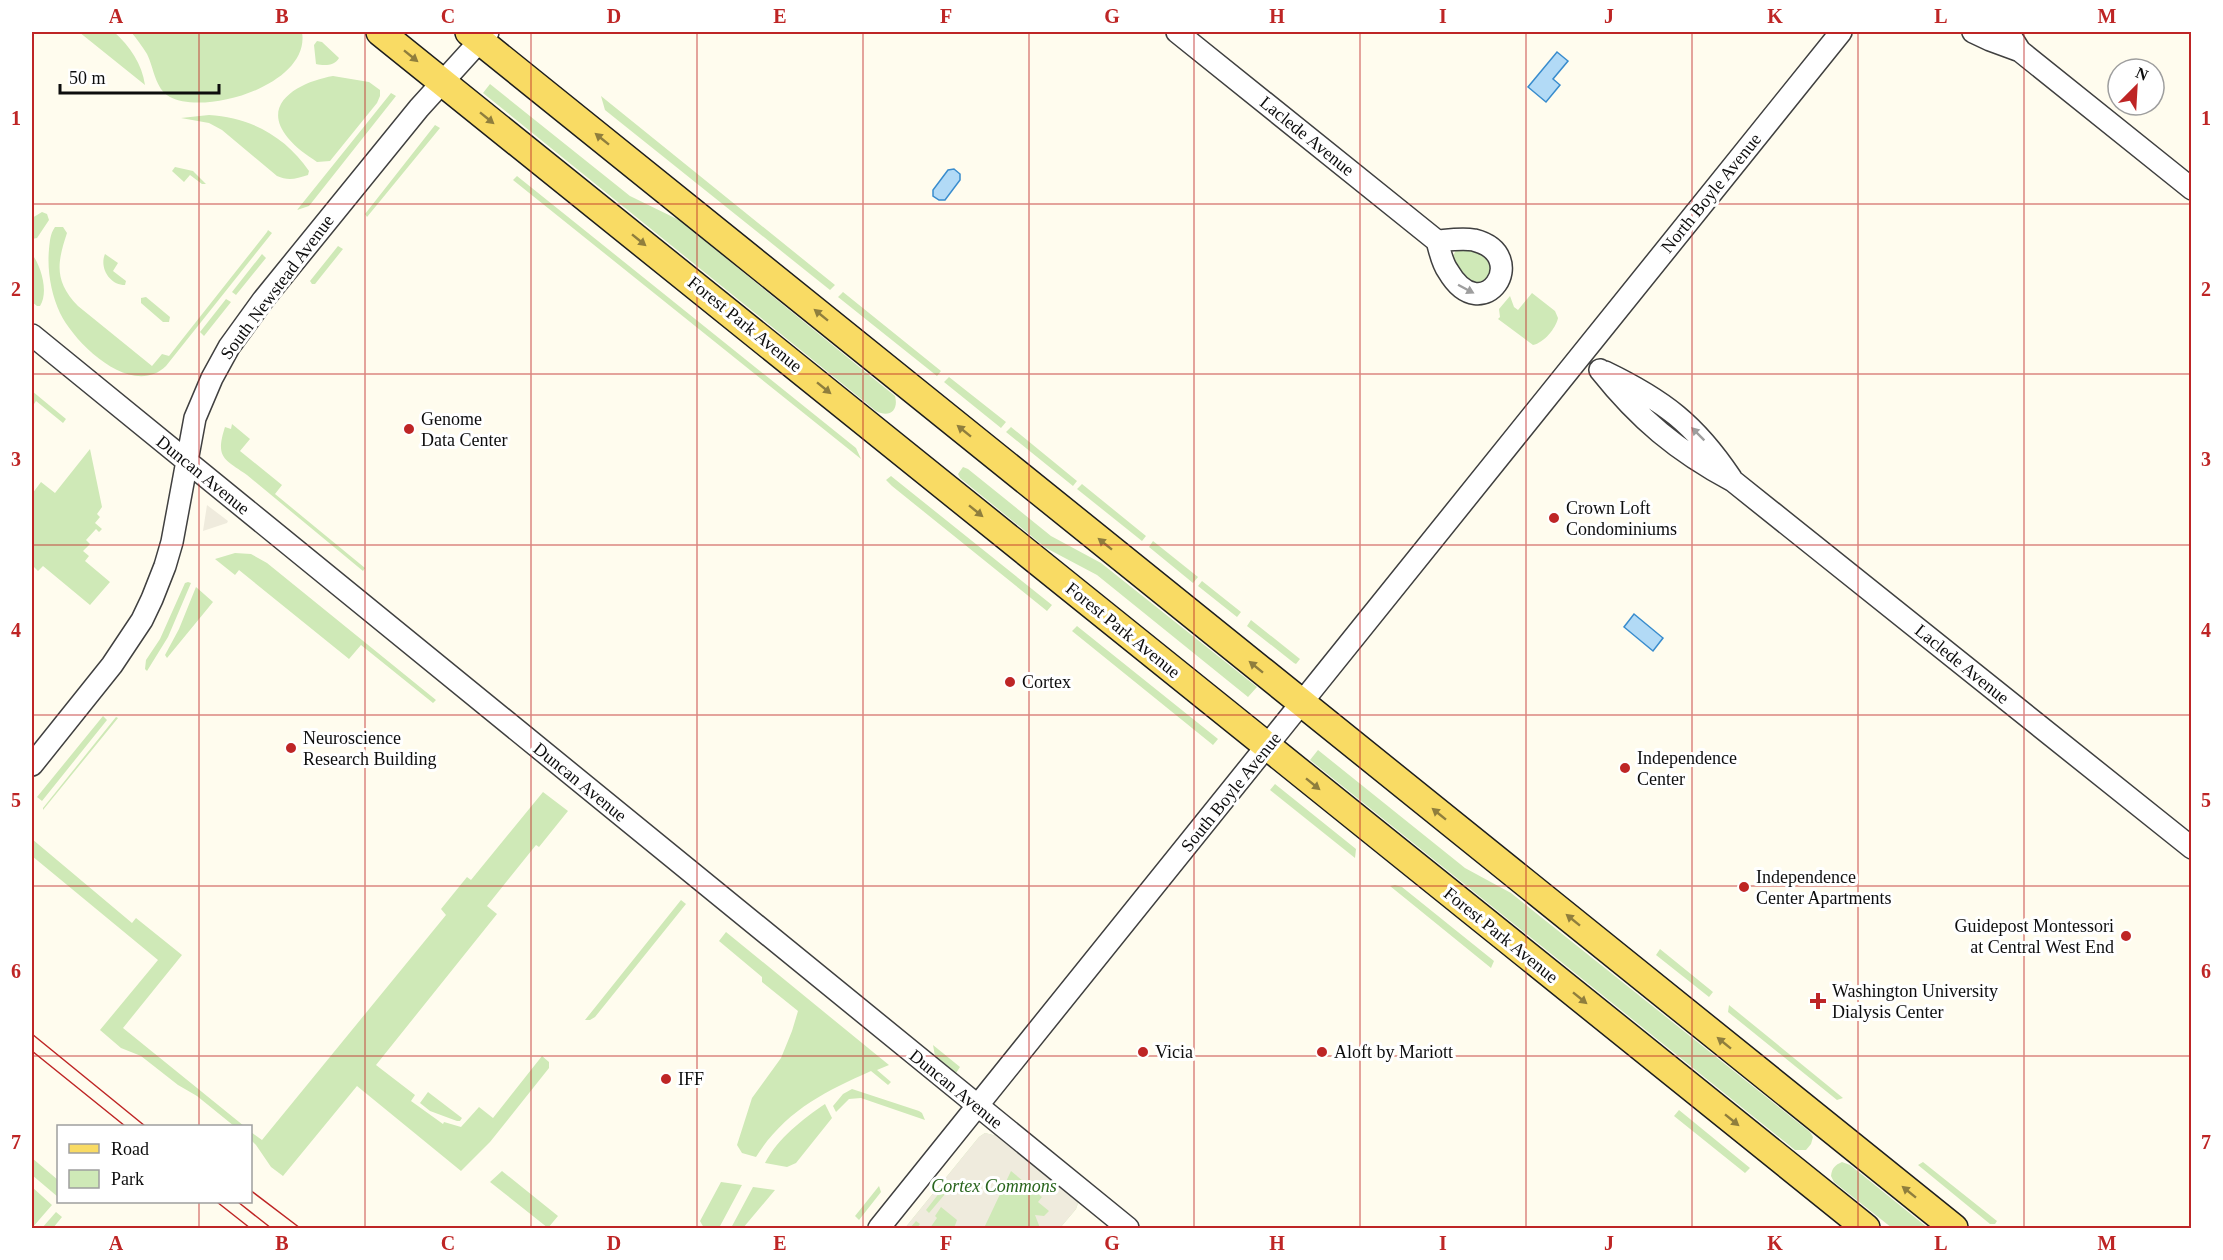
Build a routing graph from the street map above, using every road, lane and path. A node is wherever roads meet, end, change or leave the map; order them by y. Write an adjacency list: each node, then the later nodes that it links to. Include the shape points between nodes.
1 (380, 32): 8 (main road, Forest Park Avenue, one-way to 8)
2 (1177, 32): 10 (street, Laclede Avenue)
3 (1841, 32): 12 (street, North Boyle Avenue)
4 (1973, 32): 7 (street)
5 (2008, 32): 7 (street)
6 (479, 35): 8 (street, South Newstead Avenue); 14 (main road, one-way to 6)
7 (2020, 51): 9 (street)
8 (441, 81): 13 (street, South Newstead Avenue, via 235,338 201,401); 15 (main road, Forest Park Avenue, one-way to 15)
9 (2192, 189)
10 (1437, 241)
11 (32, 335): 13 (street, Duncan Avenue)
12 (1581, 355): 14 (street, South Boyle Avenue); 17 (street, Laclede Avenue, via 1600,370 1654,397 1697,432 1733,481)
13 (186, 460): 16 (street, South Newstead Avenue, via 165,566 142,620 112,665); 18 (street, Duncan Avenue)
14 (1302, 704): 15 (street, South Boyle Avenue); 22 (main road, one-way to 14)
15 (1268, 747): 18 (street, South Boyle Avenue); 21 (main road, Forest Park Avenue, one-way to 21)
16 (32, 765)
17 (2192, 848)
18 (978, 1107): 19 (street, South Boyle Avenue); 20 (street, Duncan Avenue)
19 (879, 1228)
20 (1128, 1228)
21 (1866, 1228)
22 (1954, 1228)

